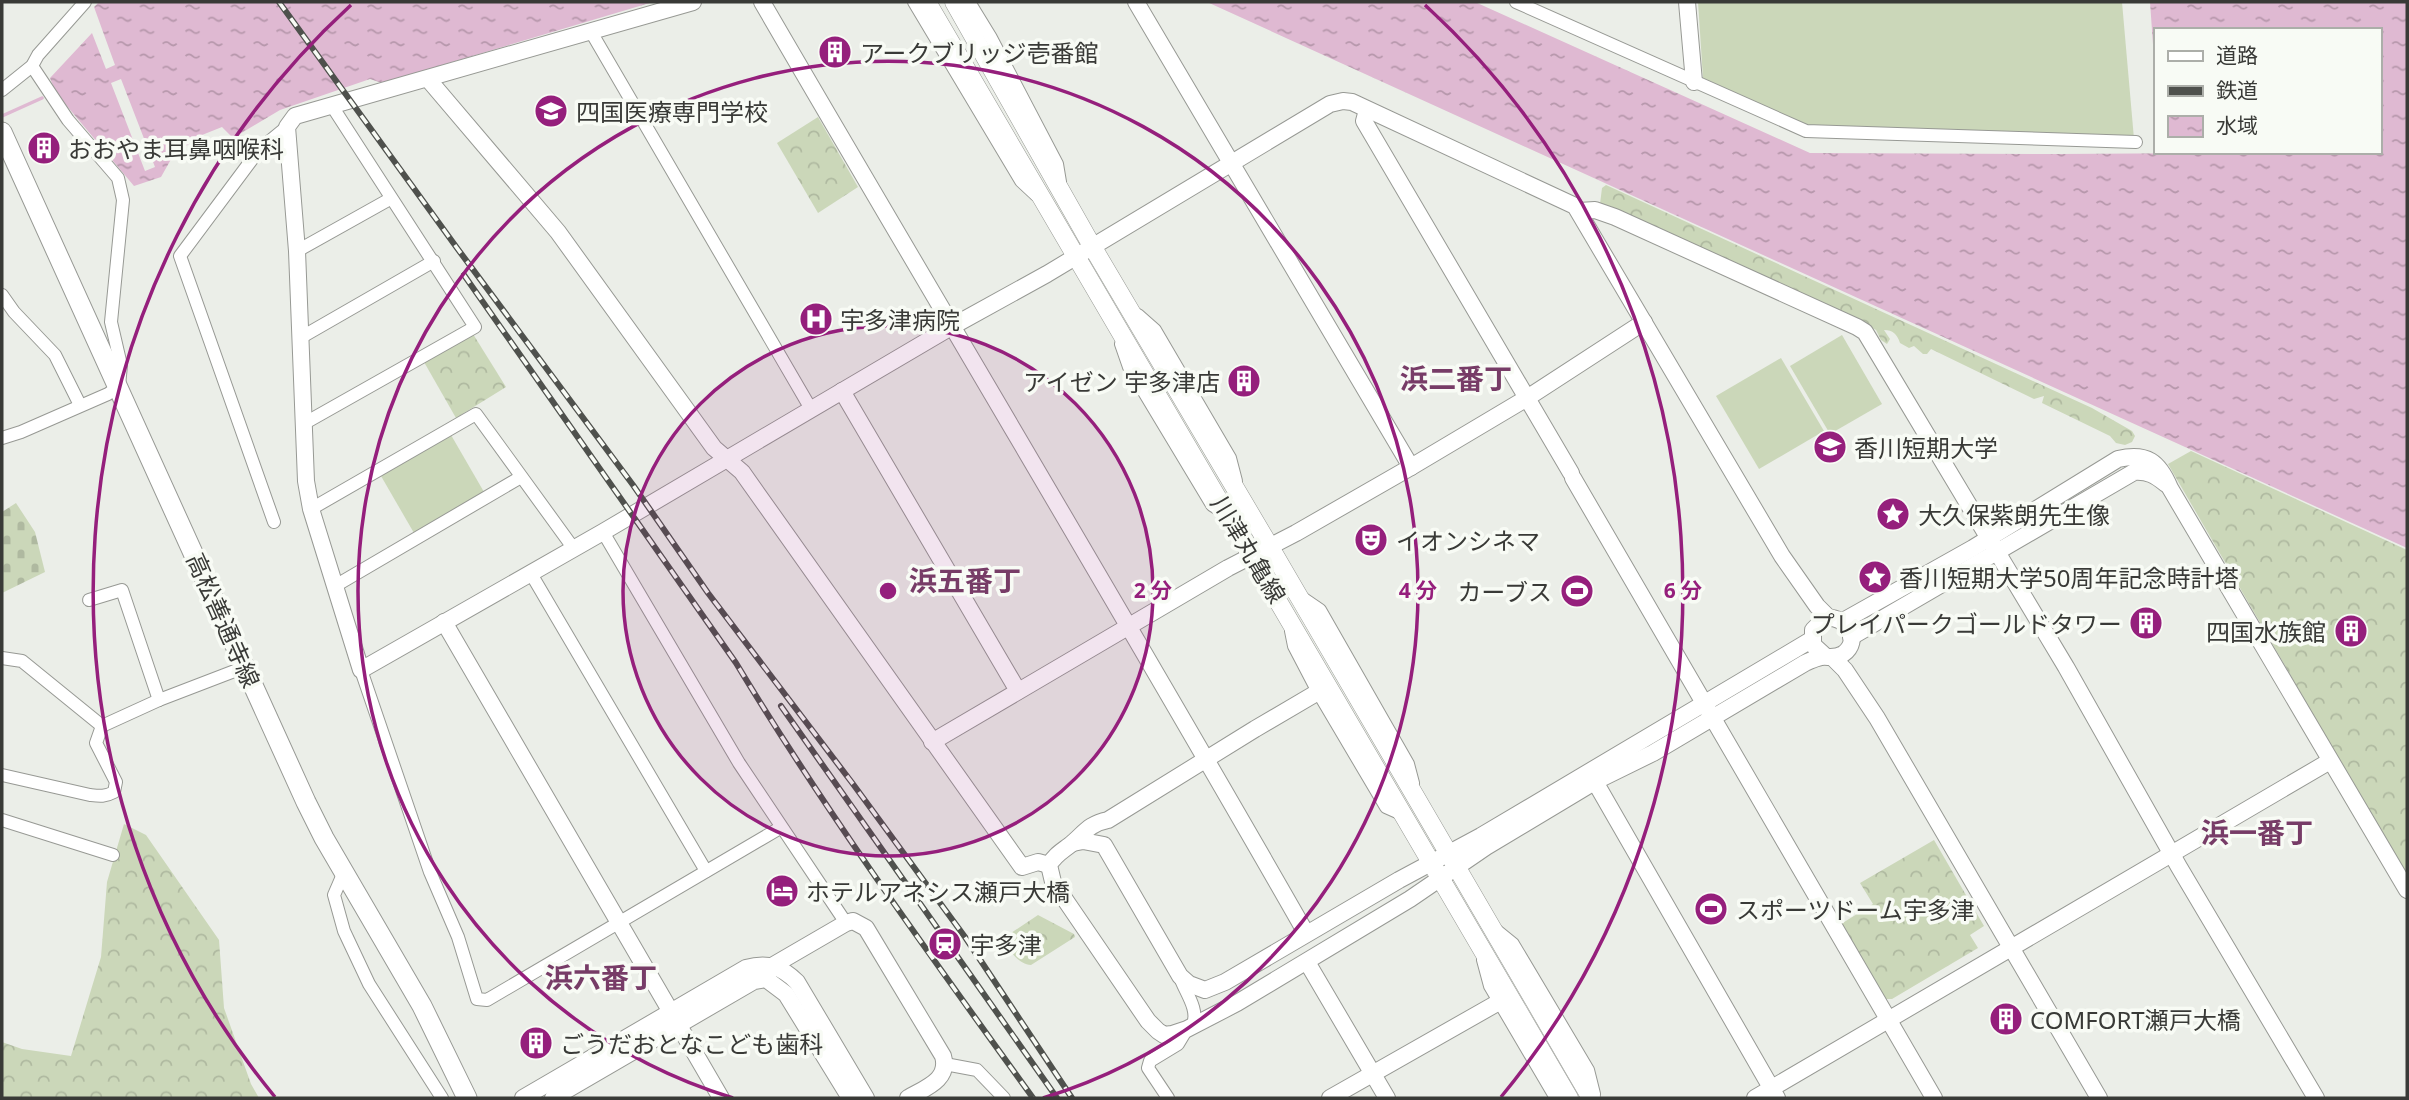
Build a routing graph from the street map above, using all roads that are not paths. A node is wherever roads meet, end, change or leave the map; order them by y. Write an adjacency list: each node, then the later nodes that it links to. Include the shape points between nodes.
1 (85, 2): 12 (street)
2 (693, 2): 11 (street)
3 (762, 2): 32 (street)
4 (914, 2): 24 (street, via 1021,181)
5 (927, 2): 24 (main road, 川津丸亀線)
6 (954, 2): 22 (main road, 川津丸亀線)
7 (969, 2): 22 (street, via 1057,164)
8 (1136, 2): 21 (street)
9 (1516, 2): 14 (street)
10 (1688, 2): 14 (street)
11 (590, 30): 13 (street); 38 (street)
12 (33, 66): 15 (street); 34 (street, via 68,120 118,178 123,200 111,321 121,365)
13 (428, 79): 16 (street); 41 (street, via 558,232)
14 (1694, 82): 20 (street, via 1806,131)
15 (2, 90)
16 (332, 106): 18 (street, via 295,116); 23 (street)
17 (1367, 110): 21 (street, via 1352,102 1330,104); 25 (street); 36 (street, via 1364,121)
18 (287, 127): 26 (street); 48 (street, via 260,150 180,256)
19 (2, 132): 34 (main road, 高松善通寺線)
20 (2136, 142)
21 (1231, 165): 27 (street); 43 (street)
22 (1061, 192): 27 (main road, 川津丸亀線)
23 (390, 199): 26 (street); 28 (street)
24 (1046, 205): 27 (main road, 川津丸亀線)
25 (1579, 211): 31 (street); 50 (street, via 1595,210 1615,217 1862,330)
26 (297, 251): 33 (street)
27 (1084, 251): 30 (main road, 川津丸亀線); 32 (street)
28 (433, 261): 33 (street); 39 (street, via 475,327)
29 (2, 295): 37 (street, via 55,355)
30 (1119, 311): 51 (main road, 川津丸亀線); 53 (main road, 川津丸亀線)
31 (1644, 322): 36 (street); 60 (street)
32 (951, 327): 35 (street); 59 (street)
33 (300, 338): 39 (street)
34 (119, 386): 37 (street); 63 (main road, 高松善通寺線)
35 (842, 391): 38 (street); 65 (street)
36 (1527, 398): 43 (street); 68 (street)
37 (80, 405): 40 (street)
38 (811, 408): 41 (street)
39 (305, 424): 47 (street)
40 (2, 438)
41 (725, 458): 49 (street); 70 (street, via 742,472)
42 (2118, 459): 44 (street); 46 (street, via 2131,456 2155,463); 50 (street)
43 (1411, 467): 51 (street)
44 (2128, 475): 46 (street, via 2146,471); 50 (street)
45 (522, 477): 47 (street, via 476,414); 52 (street); 55 (street)
46 (2171, 488): 72 (street)
47 (311, 509): 55 (street)
48 (274, 522)
49 (603, 532): 52 (street); 78 (street)
50 (1993, 545): 60 (street); 61 (street); 82 (street)
51 (1270, 547): 53 (street); 83 (main road, 川津丸亀線)
52 (574, 549): 54 (street)
53 (1253, 555): 57 (main road, 川津丸亀線); 59 (street)
54 (530, 572): 58 (street); 86 (street)
55 (335, 586): 64 (street)
56 (89, 600): 67 (street, via 122,590)
57 (1288, 615): 66 (street, via 1294,646); 75 (main road, 川津丸亀線)
58 (444, 622): 64 (street); 91 (street)
59 (1129, 626): 65 (street); 71 (street)
60 (1825, 626): 61 (street, via 1847,625); 61 (street, via 1815,650); 68 (street)
61 (1839, 650): 68 (street); 94 (street, via 1845,670)
62 (2, 658): 69 (street, via 22,661)
63 (245, 667): 67 (street); 87 (main road, 高松善通寺線, via 306,802)
64 (361, 670): 91 (street, via 477,999 487,1000)
65 (1018, 691): 70 (street)
66 (1318, 692): 71 (street); 75 (street, via 1386,807)
67 (159, 700): 69 (street)
68 (1708, 711): 74 (street); 100 (street)
69 (102, 726): 73 (street, via 96,743 116,782 114,792 108,795)
70 (932, 742): 85 (street, via 1022,867 1038,862)
71 (1206, 760): 77 (street); 92 (street)
72 (2330, 761): 82 (street); 89 (street)
73 (2, 775)
74 (1593, 776): 83 (street, via 1481,836); 104 (street)
75 (1404, 815): 84 (main road, 川津丸亀線)
76 (2, 820): 81 (street)
77 (1108, 820): 79 (street, via 1081,832); 80 (street)
78 (780, 828): 86 (street); 90 (street)
79 (1073, 843): 80 (street); 85 (street)
80 (1104, 845): 97 (street)
81 (113, 855)
82 (2172, 855): 94 (street); 123 (street)
83 (1453, 860): 84 (street); 88 (street); 119 (main road, 川津丸亀線)
84 (1432, 862): 88 (main road, 川津丸亀線); 92 (street)
85 (1049, 865): 101 (street, via 1053,882 1148,1021 1164,1035)
86 (706, 871): 91 (street)
87 (344, 872): 105 (street, via 334,895 344,932 369,984); 106 (main road, 高松善通寺線, via 422,1006)
88 (1441, 879): 93 (main road, 川津丸亀線); 95 (street)
89 (2407, 890)
90 (846, 923): 96 (street); 102 (street, via 853,921 866,928)
91 (618, 924): 99 (street)
92 (1306, 933): 97 (street, via 1215,987 1205,990)
93 (1479, 945): 98 (street); 118 (main road, 川津丸亀線)
94 (2010, 947): 100 (street); 122 (street)
95 (1307, 962): 101 (street); 103 (street)
96 (769, 973): 99 (street, via 766,965 747,968); 110 (street); 111 (street, via 786,972 797,982)
97 (1180, 976): 101 (street, via 1195,1010)
98 (1499, 1002): 103 (street); 117 (street)
99 (675, 1018): 107 (street); 108 (street); 109 (street)
100 (1889, 1020): 104 (street); 121 (street)
101 (1190, 1027): 114 (street, via 1178,1044 1150,1061 1148,1068)
102 (945, 1064): 112 (street, via 938,1080); 113 (street, via 976,1070)
103 (1372, 1073): 115 (street); 116 (street)
104 (1774, 1093): 120 (street)
105 (442, 1098)
106 (467, 1098)
107 (523, 1098)
108 (553, 1098)
109 (720, 1098)
110 (850, 1098)
111 (866, 1098)
112 (908, 1098)
113 (1004, 1098)
114 (1168, 1098)
115 (1330, 1098)
116 (1387, 1098)
117 (1556, 1098)
118 (1569, 1098)
119 (1593, 1098)
120 (1755, 1098)
121 (1934, 1098)
122 (2099, 1098)
123 (2316, 1098)

